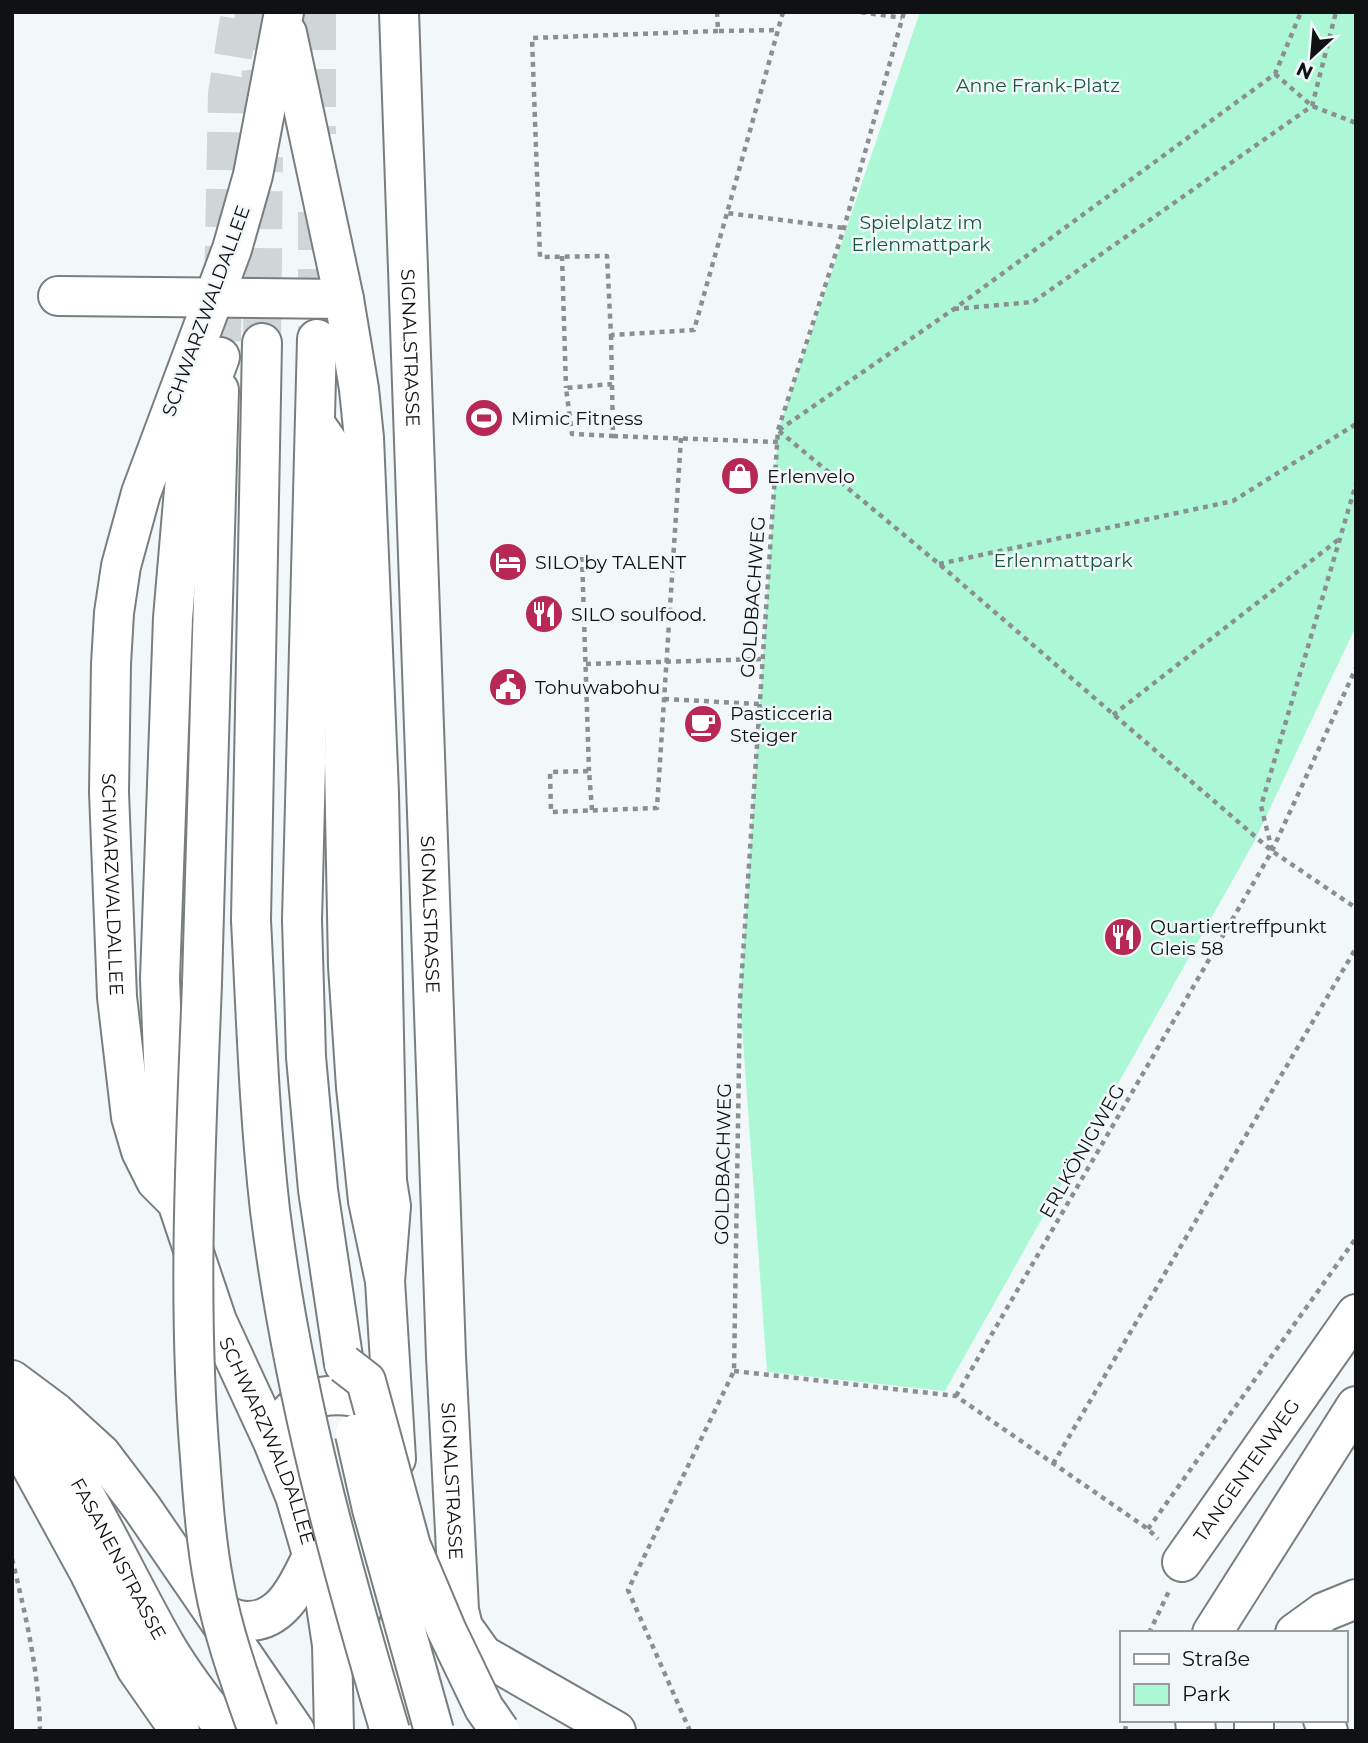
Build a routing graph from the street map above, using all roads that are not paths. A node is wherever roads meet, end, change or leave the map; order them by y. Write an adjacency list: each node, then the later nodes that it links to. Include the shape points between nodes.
1 (399, 12): 35 (main road, SIGNALSTRASSE, via 459,1610 463,1627 483,1655)
2 (284, 17): 4 (main road, SCHWARZWALDALLEE, via 253,175); 5 (main road, SCHWARZWALDALLEE)
3 (58, 296): 4 (main road)
4 (215, 298): 5 (main road); 9 (main road, SCHWARZWALDALLEE, via 141,493 121,566 111,664 109,792 117,997 131,1117 156,1181)
5 (344, 299): 10 (main road, SCHWARZWALDALLEE, via 359,389 368,496 391,1206)
6 (317, 339): 8 (main road)
7 (262, 343): 31 (main road, bridge, via 251,920 270,1210 287,1322 323,1492)
8 (316, 425): 10 (main road, via 348,471 344,761 348,966 368,1201); 12 (main road, via 303,920 306,1057 318,1190)
9 (177, 1202): 18 (main road, SCHWARZWALDALLEE, via 217,1321); 28 (main road, bridge, via 166,1132 160,979 173,618 188,443 221,349 192,1332 204,1514 214,1585)
10 (385, 1281): 17 (main road, SCHWARZWALDALLEE)
11 (1356, 1314): 20 (main road, TANGENTENWEG)
12 (344, 1364): 33 (main road, bridge, via 344,1387 372,1509); 34 (main road, bridge, via 366,1381 411,1546 446,1629)
13 (12, 1380): 22 (main road, via 101,1454)
14 (12, 1386): 27 (main road, FASANENSTRASSE, via 76,1479 167,1648)
15 (1356, 1406): 23 (main road)
16 (12, 1417): 26 (main road, via 26,1457 136,1668)
17 (393, 1418): 18 (main road, via 371,1403 324,1395 285,1416); 32 (main road, SCHWARZWALDALLEE)
18 (273, 1442): 19 (main road, SCHWARZWALDALLEE)
19 (313, 1554): 22 (main road, via 293,1594 264,1620 238,1620); 30 (main road, SCHWARZWALDALLEE, via 332,1645)
20 (1182, 1563)
21 (1355, 1599): 24 (main road, via 1324,1612); 25 (main road)
22 (213, 1609): 29 (main road)
23 (1213, 1631)
24 (1298, 1631)
25 (1331, 1631)
26 (180, 1731)
27 (226, 1731)
28 (258, 1731)
29 (295, 1731)
30 (334, 1731)
31 (390, 1731)
32 (398, 1731)
33 (434, 1731)
34 (500, 1731)
35 (616, 1731)

